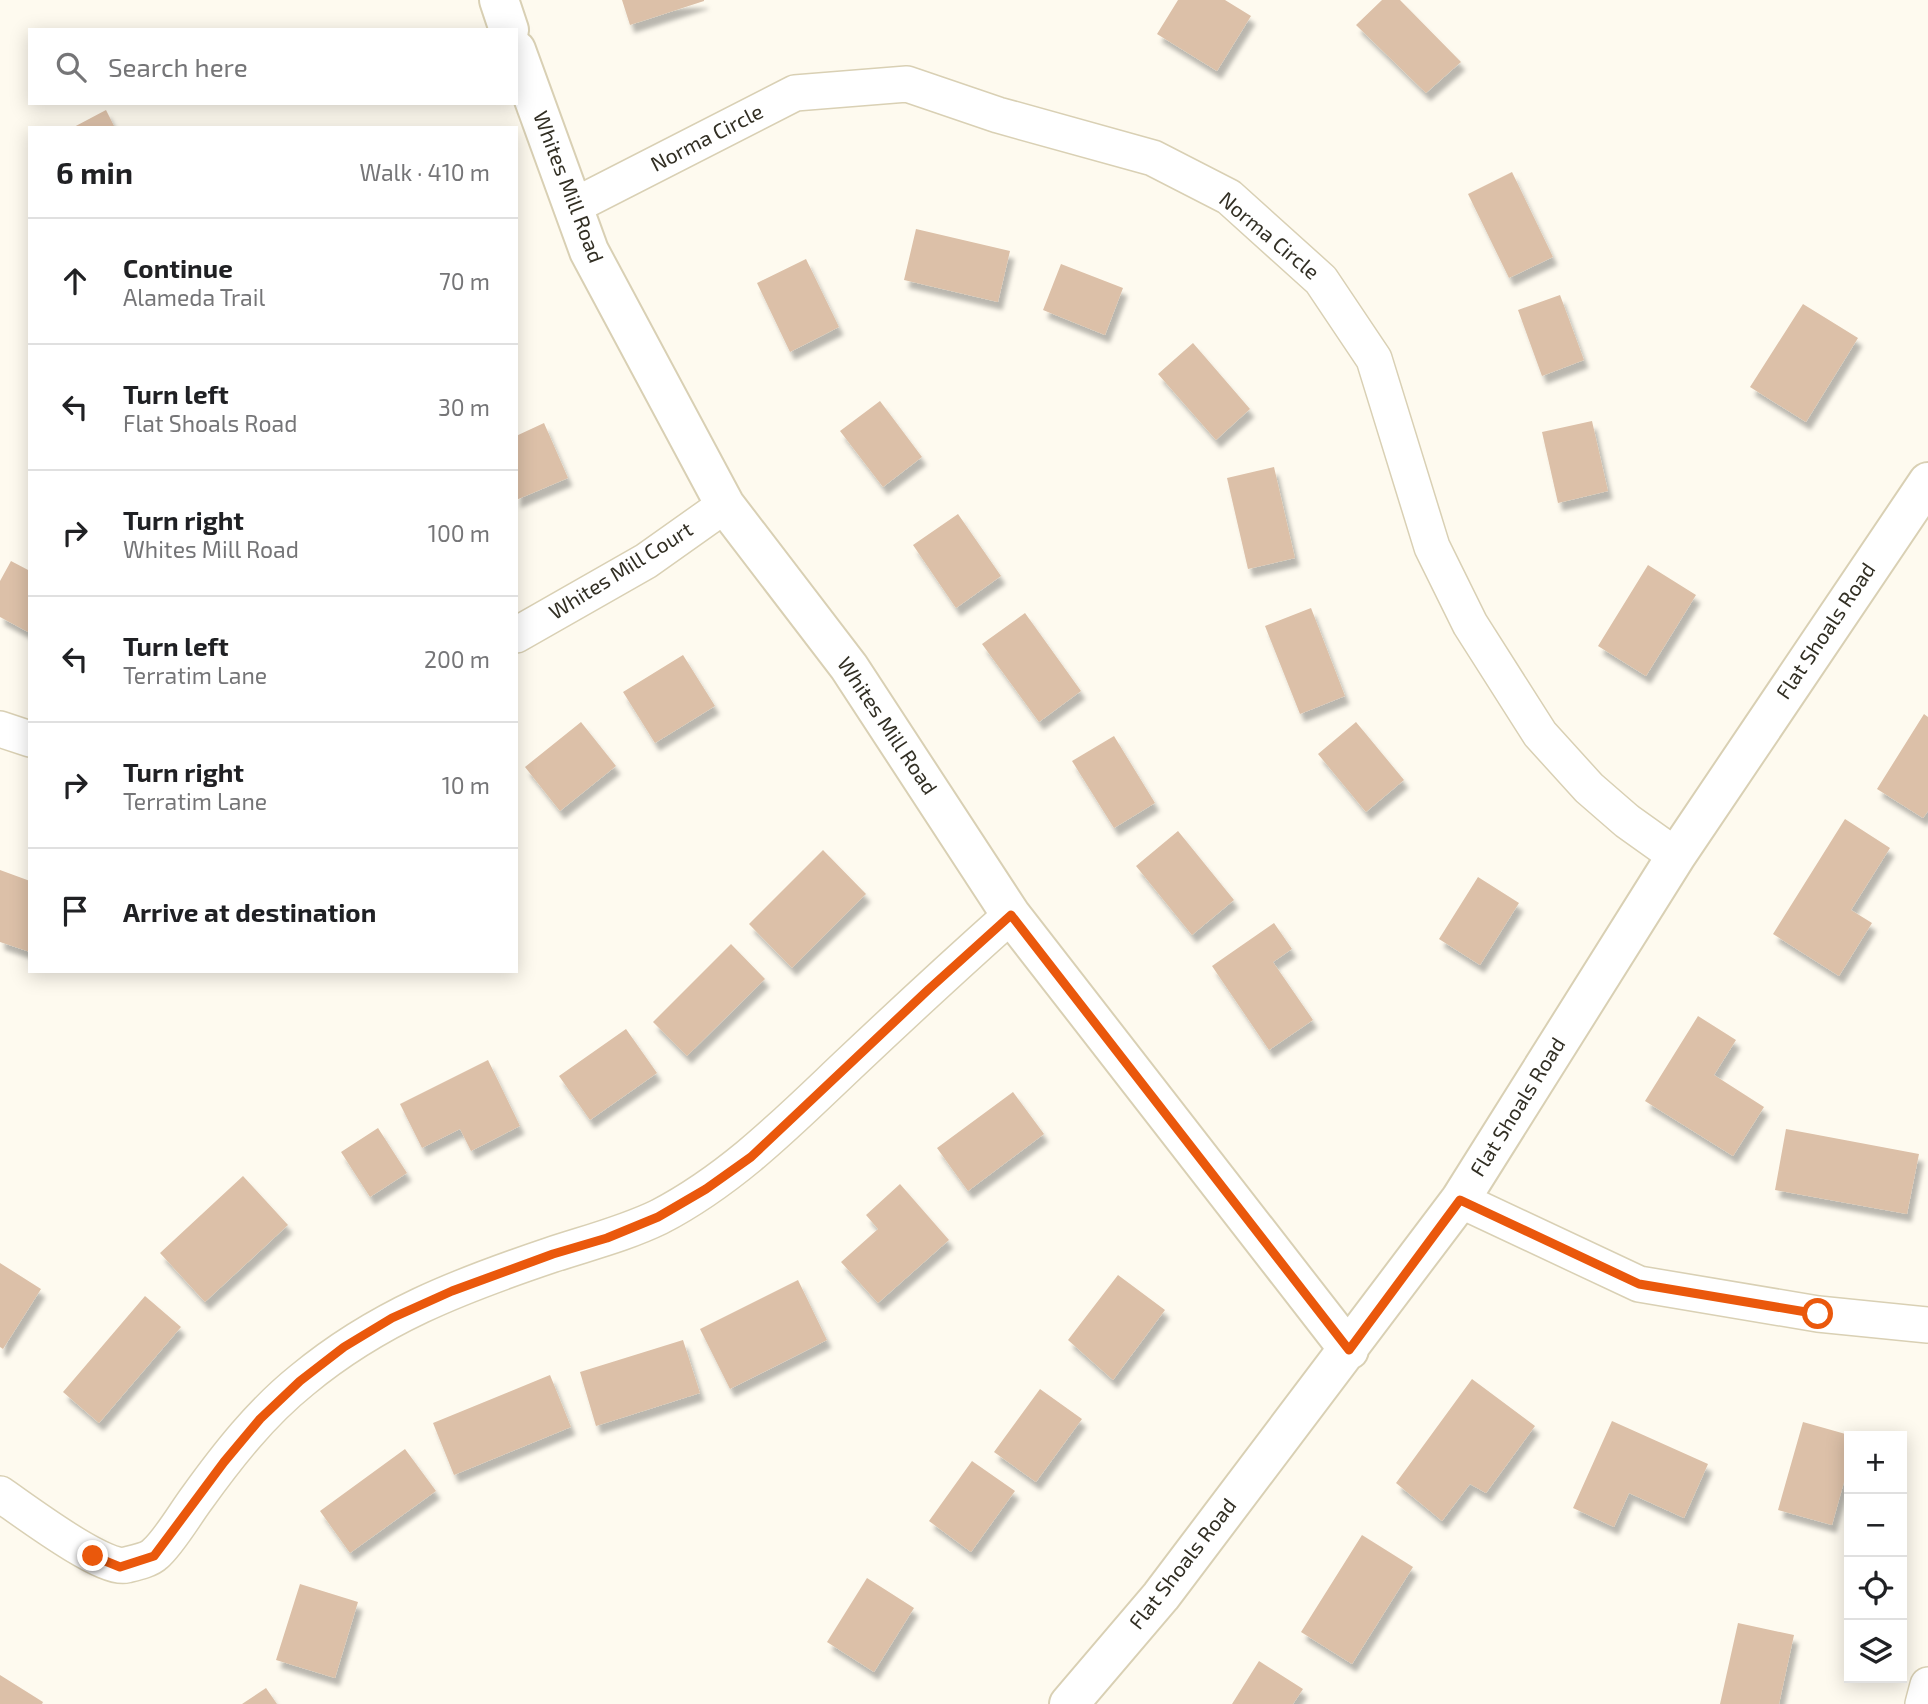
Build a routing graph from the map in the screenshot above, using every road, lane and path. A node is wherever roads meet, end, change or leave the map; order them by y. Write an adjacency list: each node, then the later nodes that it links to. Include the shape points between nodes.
1 (499, 0): 2 (street)
2 (508, 28)
3 (518, 56): 4 (street, Whites Mill Road)
4 (572, 207): 6 (street, Whites Mill Road, via 589,251); 10 (street, Norma Circle, via 795,93 906,84 1153,158 1229,197 1321,280 1374,359 1432,547 1470,624 1539,734 1589,788)
5 (1928, 482): 10 (street, Flat Shoals Road)
6 (725, 505): 7 (street, Whites Mill Court, via 646,561); 11 (street, Whites Mill Road, via 849,667)
7 (518, 634)
8 (0, 729): 9 (street)
9 (28, 738)
10 (1676, 856): 12 (street, Flat Shoals Road)
11 (1011, 915): 14 (street, Whites Mill Road); 15 (street, via 751,1157 706,1189 658,1217 607,1238 452,1291 392,1318 344,1347 260,1419 154,1556 120,1567 93,1556)
12 (1460, 1200): 13 (street, via 1639,1284 1818,1314); 14 (street, Flat Shoals Road)
13 (1928, 1325)
14 (1349, 1350): 17 (street, Flat Shoals Road, via 1161,1596)
15 (0, 1494)
16 (1928, 1685): 18 (street)
17 (1069, 1704)
18 (1923, 1704)

